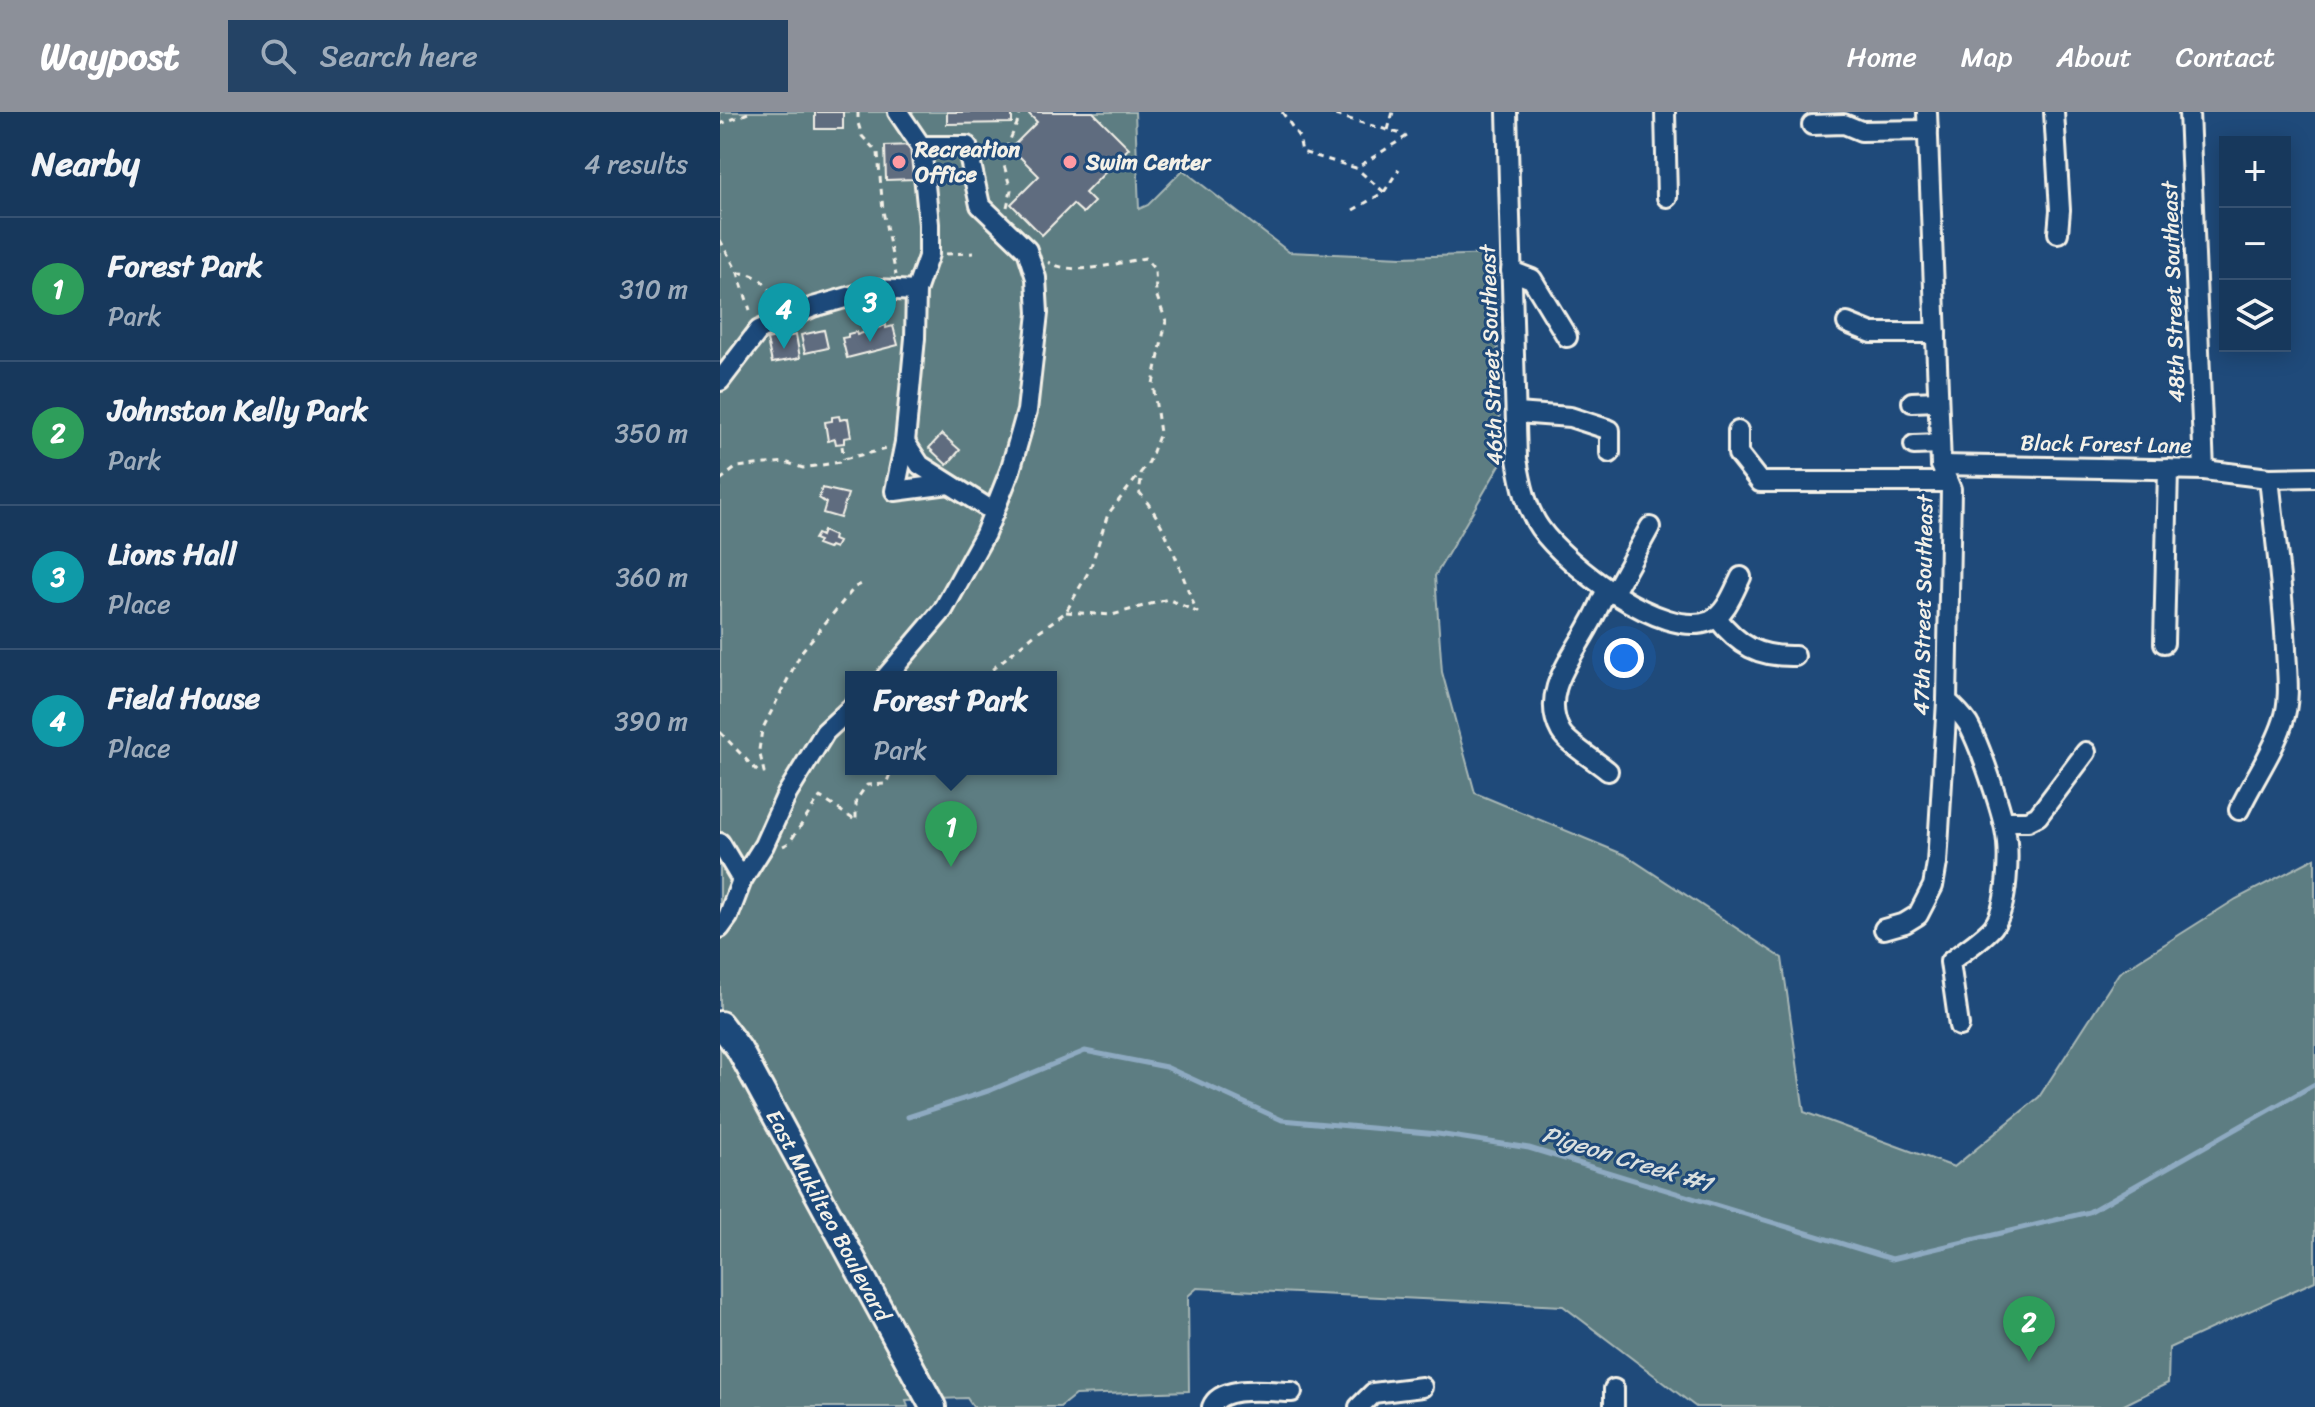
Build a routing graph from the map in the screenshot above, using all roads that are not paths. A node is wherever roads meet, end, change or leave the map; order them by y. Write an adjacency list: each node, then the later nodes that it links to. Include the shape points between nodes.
1 (898, 112): 8 (street)
2 (1507, 112): 11 (street, 46th Street Southeast)
3 (1665, 112): 9 (street)
4 (2054, 112): 10 (street)
5 (2189, 112): 26 (street, 48th Street Southeast)
6 (1928, 121): 7 (street, via 1861,131 1844,124); 14 (street, 47th Street Southeast)
7 (1812, 125)
8 (921, 146): 12 (street, via 929,254); 31 (street, via 967,146 980,205 1027,250 1036,278 1027,411)
9 (1667, 197)
10 (2058, 233)
11 (1511, 271): 15 (street, via 1532,279); 19 (street, 46th Street Southeast)
12 (907, 291): 16 (street, via 877,289 813,307 759,330); 21 (street, via 915,338)
13 (1847, 323): 14 (street, via 1872,333)
14 (1936, 333): 17 (street, 47th Street Southeast)
15 (1567, 337)
16 (720, 381)
17 (1938, 401): 18 (street); 22 (street, 47th Street Southeast)
18 (1912, 402)
19 (1517, 413): 24 (street, via 1570,417 1610,430); 34 (street, 46th Street Southeast, via 1523,491 1540,527 1569,560)
20 (1738, 431): 27 (street, Black Forest Lane, via 1738,454 1760,482)
21 (905, 442): 30 (street, via 920,465); 30 (street, via 895,491)
22 (1940, 444): 23 (street); 27 (street, 47th Street Southeast)
23 (1914, 445)
24 (1610, 453)
25 (2168, 469): 26 (street, Black Forest Lane); 27 (street, Black Forest Lane); 36 (street)
26 (2204, 470): 29 (street, Black Forest Lane)
27 (1944, 474): 39 (street, 47th Street Southeast, via 1951,489)
28 (2315, 477): 29 (street, Black Forest Lane)
29 (2269, 478): 43 (street, via 2288,687 2284,720)
30 (949, 484): 31 (street)
31 (994, 512): 38 (street, via 943,610)
32 (1650, 527): 34 (street)
33 (1741, 577): 35 (street)
34 (1610, 592): 35 (street, 46th Street Southeast, via 1677,621 1709,622); 42 (street, via 1558,678 1554,698 1562,734)
35 (1716, 617): 37 (street, via 1749,648 1771,656)
36 (2164, 643)
37 (1795, 656)
38 (891, 671)
39 (1947, 701): 44 (street, via 1969,726); 48 (street, 47th Street Southeast, via 1933,886 1918,915)
40 (845, 714): 46 (street, via 825,732)
41 (2086, 752): 44 (street, via 2038,816)
42 (1608, 771)
43 (2239, 810)
44 (2003, 821): 50 (street, via 2003,903 1994,926 1950,962)
45 (720, 843): 46 (street)
46 (742, 880): 47 (street)
47 (720, 928)
48 (1884, 929)
49 (720, 1024): 53 (main road, East Mukilteo Boulevard, via 739,1049)
50 (1959, 1026)
51 (1422, 1387): 55 (street, via 1373,1393)
52 (1292, 1392): 54 (street, via 1232,1392 1221,1395)
53 (933, 1407)
54 (1212, 1407)
55 (1359, 1407)

